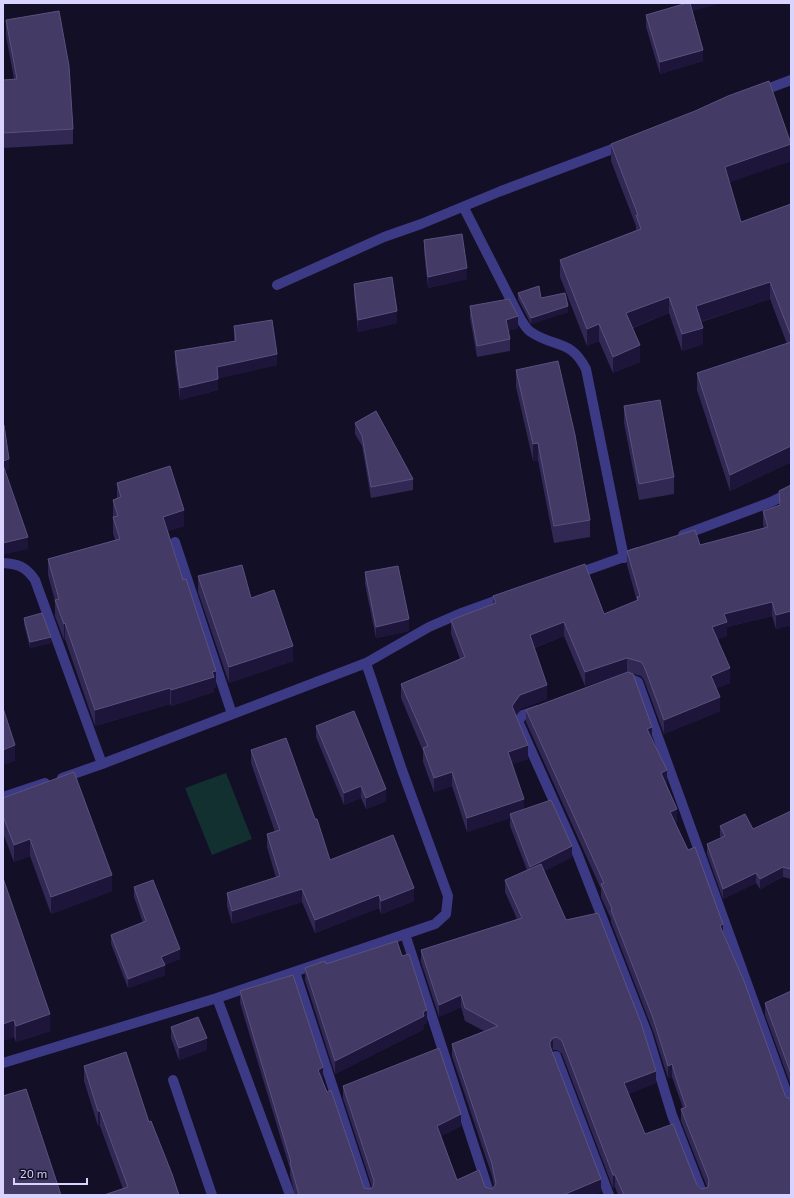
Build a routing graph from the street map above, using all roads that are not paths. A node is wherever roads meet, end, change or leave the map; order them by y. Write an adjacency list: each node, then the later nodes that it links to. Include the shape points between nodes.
1 (791, 80): 2 (street)
2 (747, 97)
3 (631, 142): 4 (street, via 501,191)
4 (464, 208): 5 (street, via 384,237); 10 (street, via 529,331 541,338 567,346 579,356 586,369)
5 (277, 285)
6 (791, 492): 7 (street)
7 (676, 538)
8 (175, 542): 17 (street)
9 (646, 549): 10 (street)
10 (624, 558): 12 (street)
11 (3, 564): 18 (street, via 20,565 29,570 35,580)
12 (565, 578)
13 (514, 595): 14 (street, via 429,627)
14 (366, 663): 17 (street); 20 (street, via 448,896 446,914 434,924)
15 (610, 684): 26 (street, via 629,678 638,682)
16 (545, 707): 32 (street, via 523,715 518,721 577,853 647,1034 672,1115)
17 (232, 714): 18 (street)
18 (102, 764): 19 (street)
19 (3, 797)
20 (405, 934): 21 (street); 30 (street)
21 (295, 972): 22 (street); 29 (street)
22 (217, 998): 24 (street); 28 (street)
23 (556, 1056): 31 (street)
24 (3, 1063)
25 (173, 1080): 27 (street)
26 (791, 1105)
27 (212, 1195)
28 (290, 1195)
29 (368, 1195)
30 (490, 1195)
31 (609, 1195)
32 (703, 1195)

